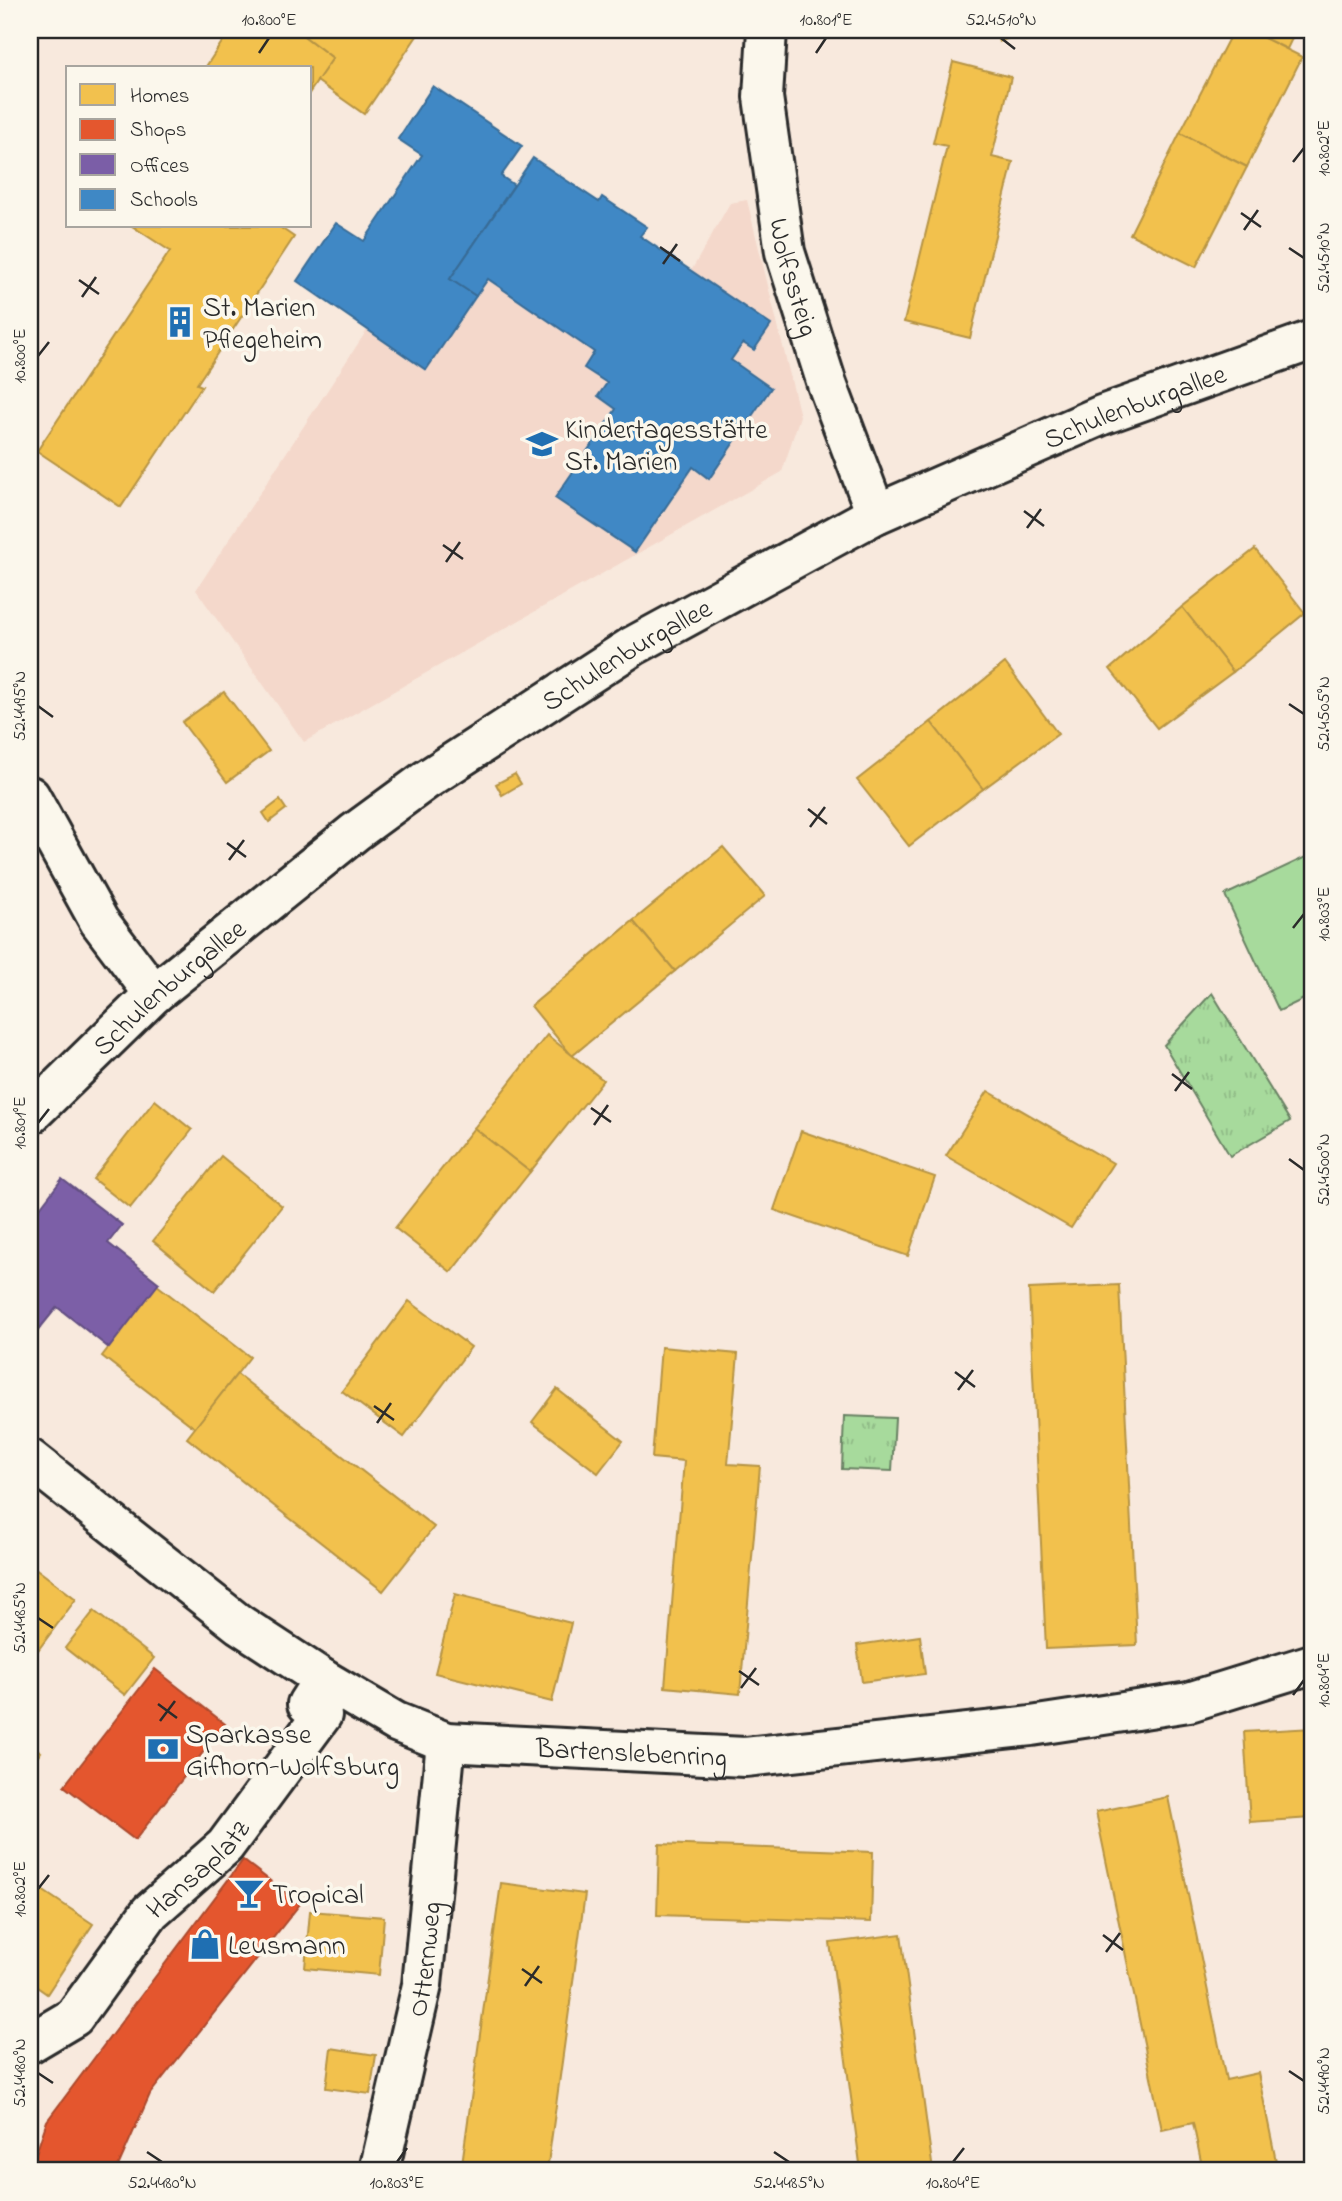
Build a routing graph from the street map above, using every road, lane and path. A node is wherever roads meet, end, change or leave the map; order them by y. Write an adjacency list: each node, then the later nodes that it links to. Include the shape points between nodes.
1 (767, 30): 3 (street, Wolfssteig, via 763,97 785,252 827,384)
2 (1312, 340): 3 (street, Schulenburgallee, via 1102,415)
3 (876, 514): 5 (street, Schulenburgallee, via 633,646 426,780 242,920)
4 (30, 796): 5 (street, via 99,922)
5 (155, 994): 6 (street, Schulenburgallee)
6 (30, 1115)
7 (30, 1459): 9 (street, Bartenslebenring, via 239,1624)
8 (1312, 1664): 10 (street, Bartenslebenring, via 1189,1702 1031,1726 745,1757)
9 (323, 1679): 10 (street, Bartenslebenring, via 396,1721); 11 (street, Hansaplatz, via 307,1704 321,1715 225,1846 150,1912 75,2017)
10 (446, 1742): 12 (street, Otternweg, via 422,1985)
11 (30, 2043)
12 (379, 2171)

